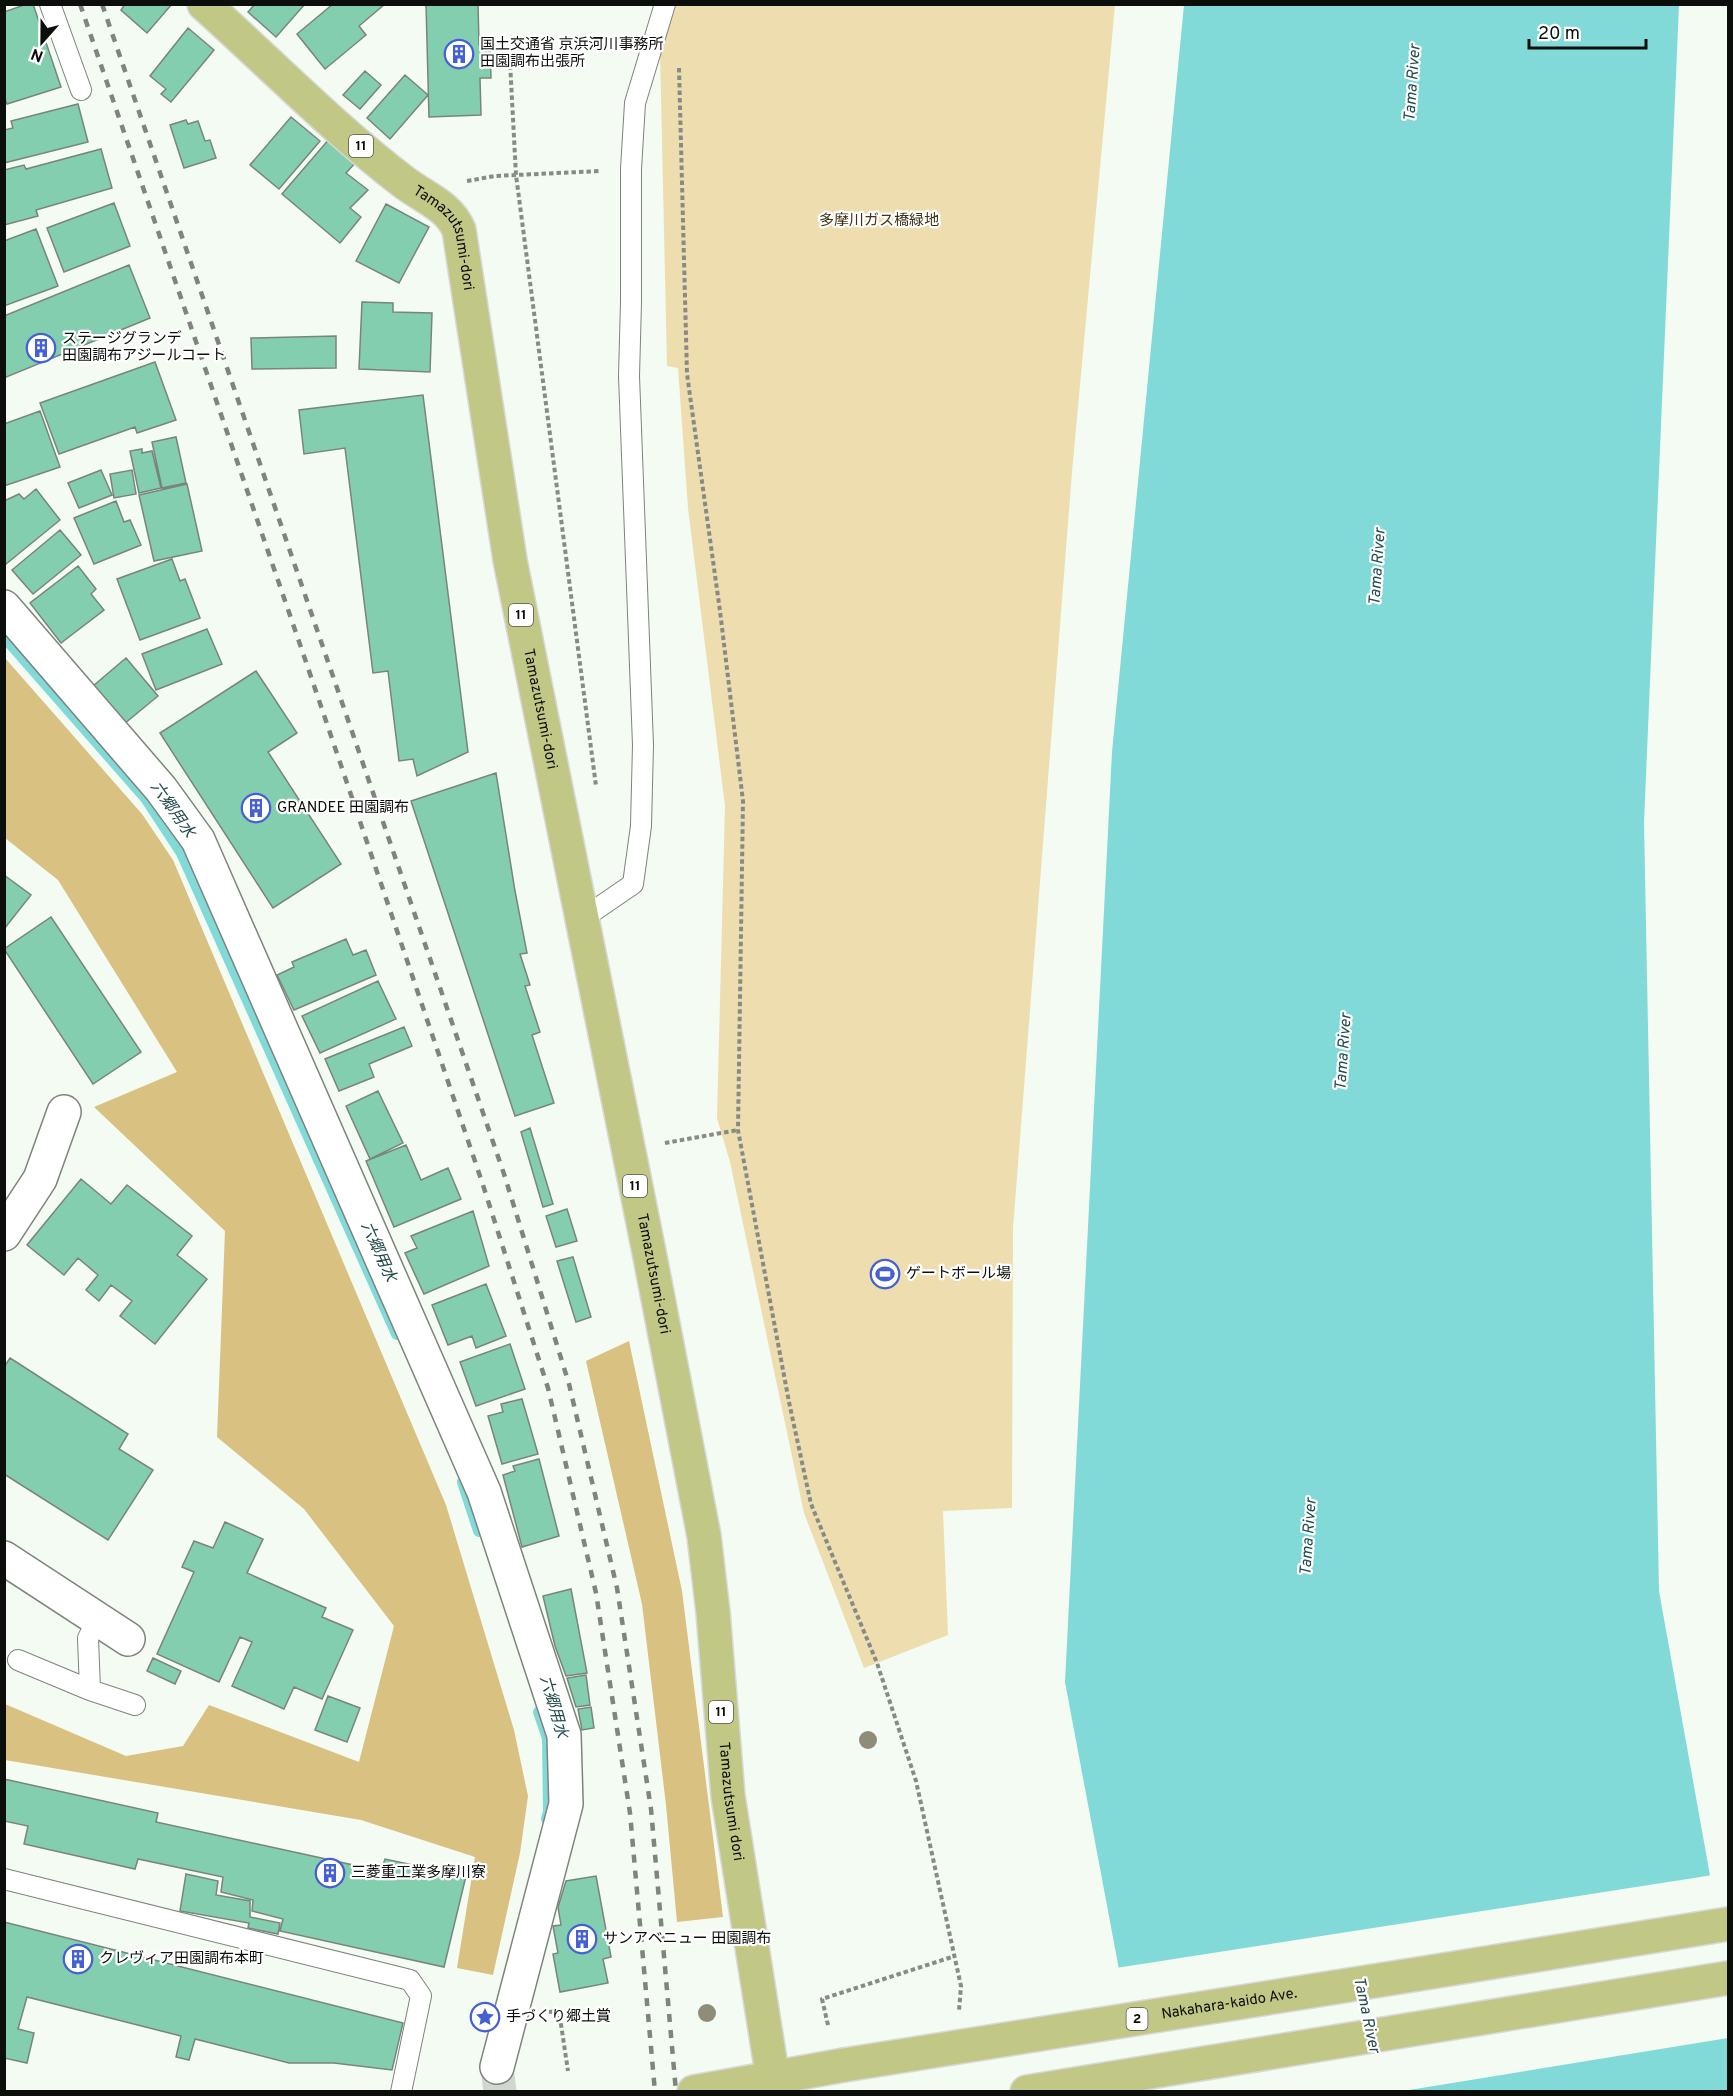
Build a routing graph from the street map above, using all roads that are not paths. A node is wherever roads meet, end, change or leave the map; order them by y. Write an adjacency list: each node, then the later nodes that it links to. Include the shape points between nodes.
1 (50, 4): 4 (lane)
2 (204, 4): 6 (main road, Tamazutsumi-dori / 11, via 388,170 455,220 510,560)
3 (665, 4): 6 (lane, via 635,103 631,169 629,376 643,745 641,826 633,884)
4 (81, 90)
5 (4, 607): 18 (street, via 161,789 198,840 484,1492 564,1736 566,1804)
6 (582, 919): 19 (main road, Tamazutsumi dori / 11, via 704,1536 728,1796)
7 (64, 1112): 8 (street, via 40,1179)
8 (4, 1234)
9 (8, 1567): 10 (street)
10 (98, 1619): 11 (street); 13 (lane, via 88,1638)
11 (128, 1639)
12 (18, 1660): 13 (lane)
13 (90, 1690): 14 (lane)
14 (135, 1705)
15 (4, 1879): 20 (lane, via 410,1980 421,1996)
16 (1728, 1924): 19 (main road, Nakahara-kaido Ave. / 2, bridge, via 844,2066)
17 (1728, 1978): 22 (main road)
18 (497, 2067)
19 (774, 2085): 21 (main road, Nakahara-kaido Ave. / 2)
20 (401, 2091)
21 (698, 2091)
22 (1028, 2091)

